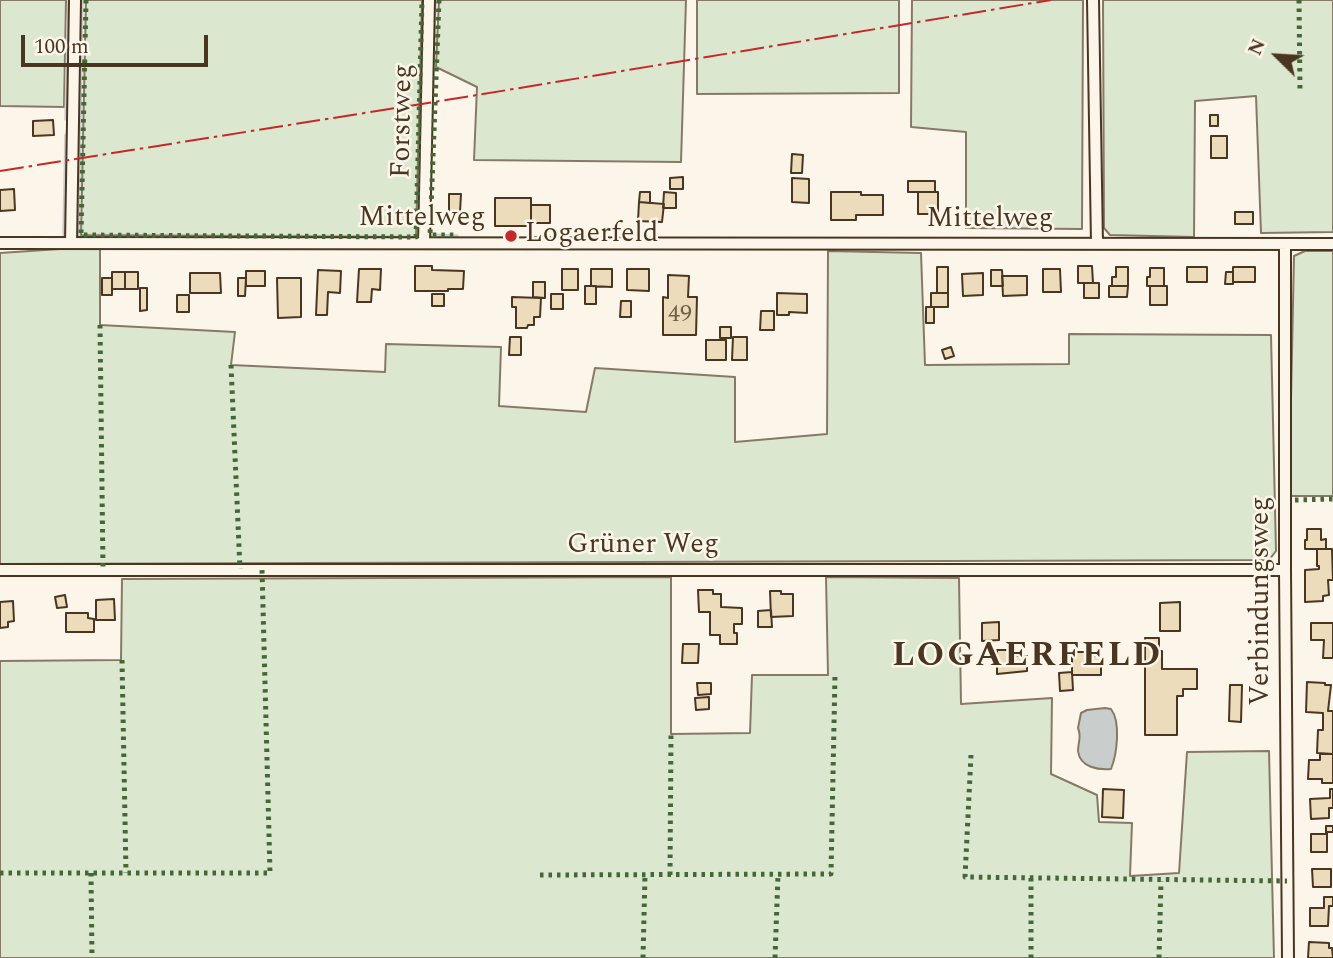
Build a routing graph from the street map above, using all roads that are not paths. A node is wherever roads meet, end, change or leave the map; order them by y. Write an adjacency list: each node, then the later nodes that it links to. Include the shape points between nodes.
1 (75, 0): 5 (street)
2 (429, 0): 6 (street, Forstweg)
3 (1093, 0): 7 (street)
4 (0, 243): 5 (street, Mittelweg)
5 (71, 243): 6 (street, Mittelweg)
6 (424, 243): 7 (street, Mittelweg)
7 (1097, 244): 8 (street, Mittelweg)
8 (1285, 244): 9 (street, Mittelweg); 11 (street, Verbindungsweg)
9 (1333, 244)
10 (0, 570): 11 (street, Grüner Weg)
11 (1285, 570): 12 (street, Verbindungsweg)
12 (1288, 958)

